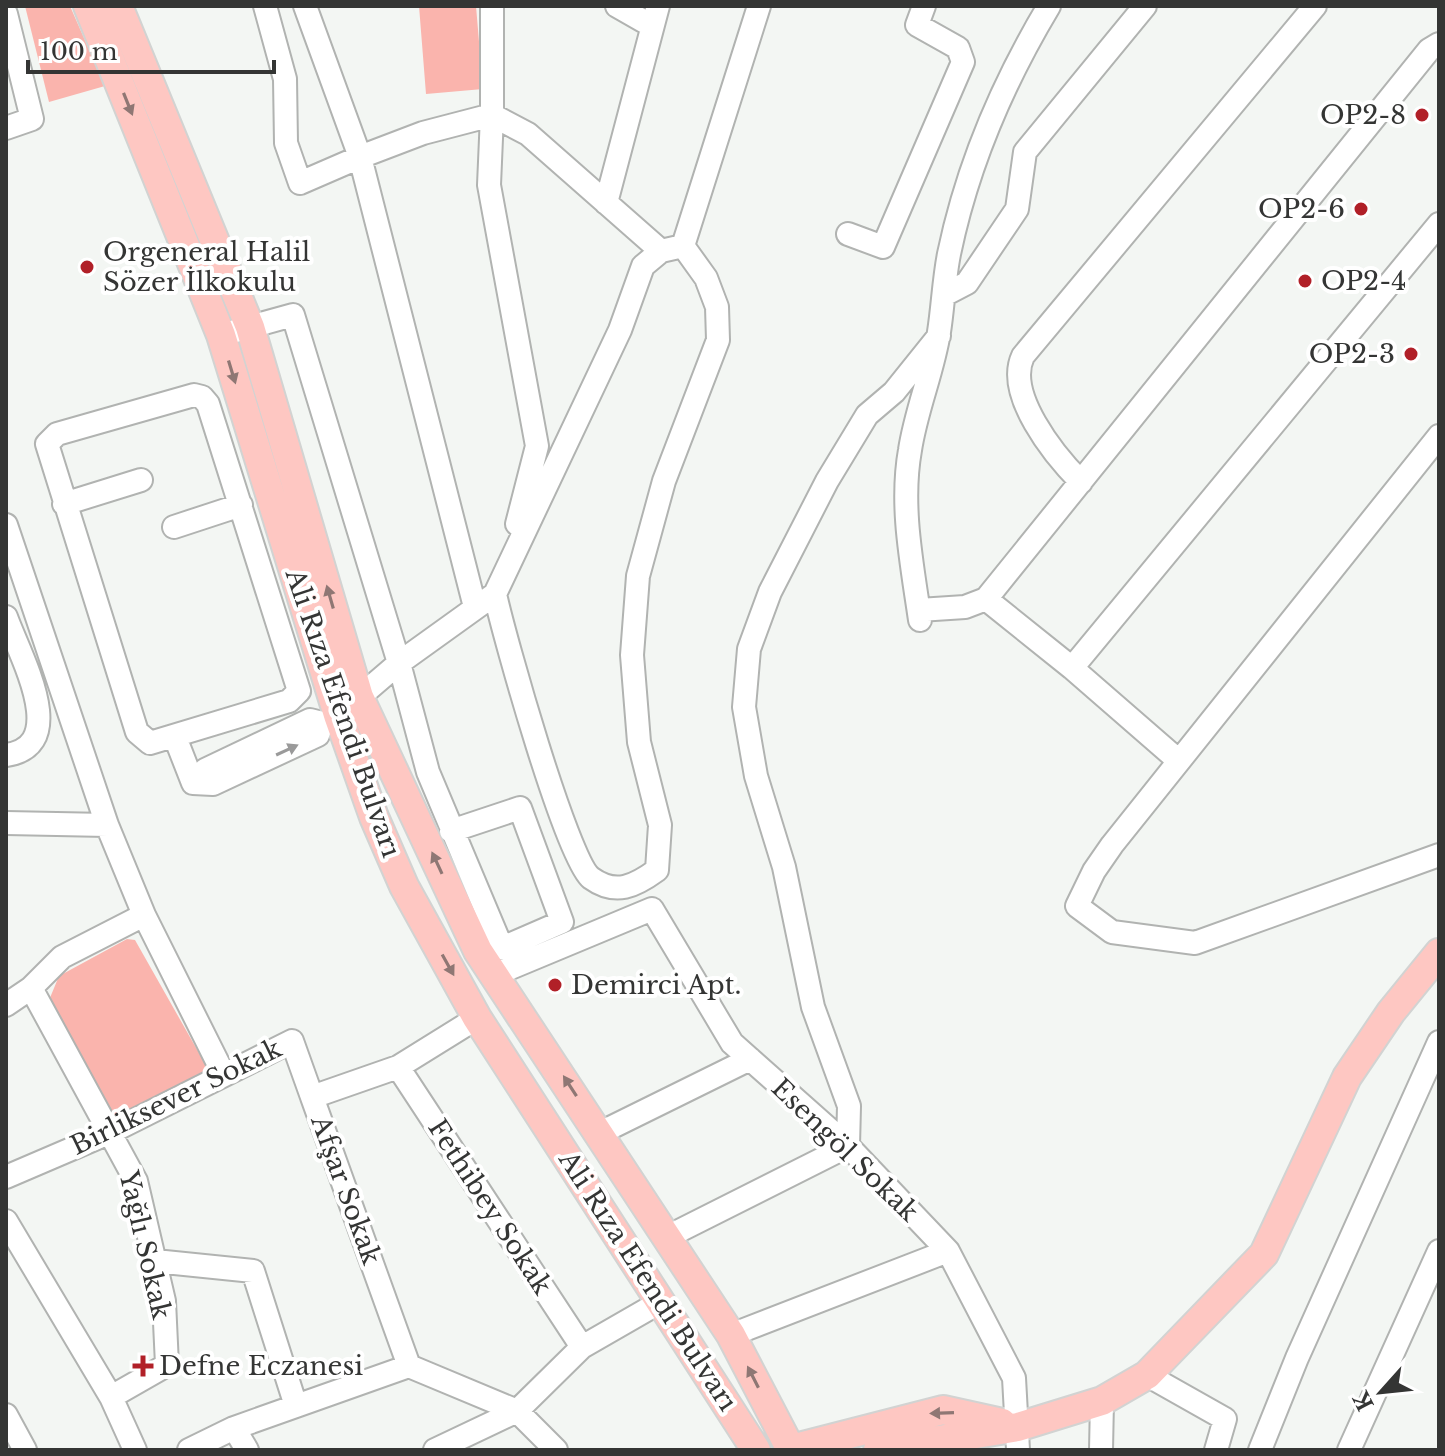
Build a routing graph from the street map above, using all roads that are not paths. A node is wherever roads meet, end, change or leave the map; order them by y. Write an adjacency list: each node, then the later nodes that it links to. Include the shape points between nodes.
1 (88, 6): 24 (main road, Ali Rıza Efendi Bulvarı, one-way to 24)
2 (118, 6): 23 (main road, Ali Rıza Efendi Bulvarı)
3 (265, 6): 17 (street, via 285,79 286,143 300,183)
4 (305, 6): 17 (street)
5 (492, 6): 15 (street)
6 (617, 6): 13 (street)
7 (759, 6): 21 (street)
8 (1049, 6): 22 (street, via 980,147 949,253)
9 (1145, 6): 22 (street, via 1025,152 1017,209 967,283)
10 (1315, 6): 28 (street, via 1023,356 1021,394 1050,447)
11 (6, 14): 16 (street, via 32,119)
12 (921, 15): 20 (street, via 958,48 963,62 883,247)
13 (655, 16): 18 (street)
14 (1439, 44): 28 (street)
15 (492, 115): 17 (street); 18 (street, via 528,134); 33 (street, via 489,185 537,446)
16 (6, 128)
17 (360, 157): 35 (street)
18 (606, 203): 21 (street)
19 (1439, 224): 38 (street)
20 (848, 234)
21 (672, 248): 33 (street, via 643,266 620,330); 33 (street, via 706,278 717,307 718,340 664,481 638,576 632,655 639,742 660,825 657,870 634,886 610,889 588,876 566,829 512,662)
22 (944, 295): 25 (street)
23 (250, 327): 24 (street); 37 (street, via 293,315); 39 (main road, Ali Rıza Efendi Bulvarı, one-way to 23)
24 (221, 335): 39 (main road, Ali Rıza Efendi Bulvarı, one-way to 39)
25 (939, 336): 34 (street, via 909,454 907,525 919,615); 61 (street, via 894,392 867,415 770,592 749,649 744,707 756,776 784,867 813,1007 849,1106)
26 (1439, 436): 42 (street)
27 (141, 480): 29 (street)
28 (1081, 482): 34 (street)
29 (64, 504): 30 (street, via 47,449 53,436 194,395 208,404); 40 (street, via 137,732 150,743)
30 (241, 505): 32 (street); 40 (street, via 299,691 289,701)
31 (6, 525): 45 (street)
32 (174, 527)
33 (499, 586): 35 (street)
34 (986, 599): 38 (street)
35 (475, 607): 37 (street)
36 (6, 617): 41 (street, via 41,722 33,743)
37 (399, 663): 39 (street); 46 (street, via 428,772)
38 (1072, 668): 42 (street)
39 (349, 706): 50 (main road, Ali Rıza Efendi Bulvarı, one-way to 39, via 478,951); 53 (main road, Ali Rıza Efendi Bulvarı, one-way to 53, via 374,817 404,886)
40 (175, 737): 43 (street)
41 (6, 755)
42 (1179, 761): 47 (street, via 1100,862 1077,906 1112,932 1195,943)
43 (195, 782): 43 (street, one-way to 43, via 213,784 318,735 322,723 310,720 205,770)
44 (6, 823): 45 (street)
45 (107, 825): 48 (street)
46 (451, 831): 46 (street, via 520,808 562,922 502,948)
47 (1439, 855)
48 (144, 915): 51 (street, via 62,957); 57 (street)
49 (1439, 953): 72 (main road, via 1347,1077 1264,1254)
50 (496, 974): 55 (street, Esengöl Sokak, via 652,909 732,1043); 60 (main road, Ali Rıza Efendi Bulvarı, one-way to 50)
51 (31, 988): 52 (street); 59 (street, Yağlı Sokak)
52 (6, 1005)
53 (477, 1018): 56 (street, Afşar Sokak); 68 (main road, Ali Rıza Efendi Bulvarı)
54 (1439, 1042): 92 (street)
55 (750, 1059): 60 (street); 61 (street, Esengöl Sokak)
56 (398, 1067): 58 (street, Afşar Sokak); 70 (street, Fethibey Sokak)
57 (224, 1075): 58 (street, Birliksever Sokak, via 292,1041); 59 (street, Birliksever Sokak)
58 (312, 1097): 71 (street, Afşar Sokak)
59 (111, 1132): 62 (street, Birliksever Sokak); 67 (street, Yağlı Sokak, via 136,1181)
60 (600, 1133): 64 (main road, Ali Rıza Efendi Bulvarı)
61 (848, 1146): 64 (street); 65 (street, Esengöl Sokak)
62 (6, 1177)
63 (6, 1221): 73 (street)
64 (669, 1236): 69 (main road, Ali Rıza Efendi Bulvarı)
65 (948, 1251): 69 (street); 79 (street, Esengöl Sokak, via 1014,1378)
66 (1439, 1251): 93 (street)
67 (155, 1261): 73 (street, Yağlı Sokak, via 164,1301 167,1365); 75 (street, via 253,1271)
68 (662, 1301): 70 (street); 88 (main road, Ali Rıza Efendi Bulvarı)
69 (731, 1335): 81 (main road, Ali Rıza Efendi Bulvarı, one-way to 69)
70 (582, 1347): 76 (street)
71 (409, 1366): 75 (street); 76 (street)
72 (1147, 1375): 74 (main road); 91 (street, via 1225,1419)
73 (111, 1397): 83 (street)
74 (1102, 1401): 79 (main road); 90 (street)
75 (296, 1406): 78 (street)
76 (517, 1411): 86 (street); 87 (street)
77 (6, 1415): 82 (street)
78 (234, 1428): 84 (street); 85 (street)
79 (1018, 1438): 80 (main road); 81 (main road, one-way to 81, via 943,1410)
80 (932, 1445): 89 (main road)
81 (789, 1448)
82 (25, 1450)
83 (135, 1450)
84 (189, 1450)
85 (247, 1450)
86 (435, 1450)
87 (556, 1450)
88 (756, 1450)
89 (878, 1450)
90 (1101, 1450)
91 (1216, 1450)
92 (1260, 1450)
93 (1349, 1450)

